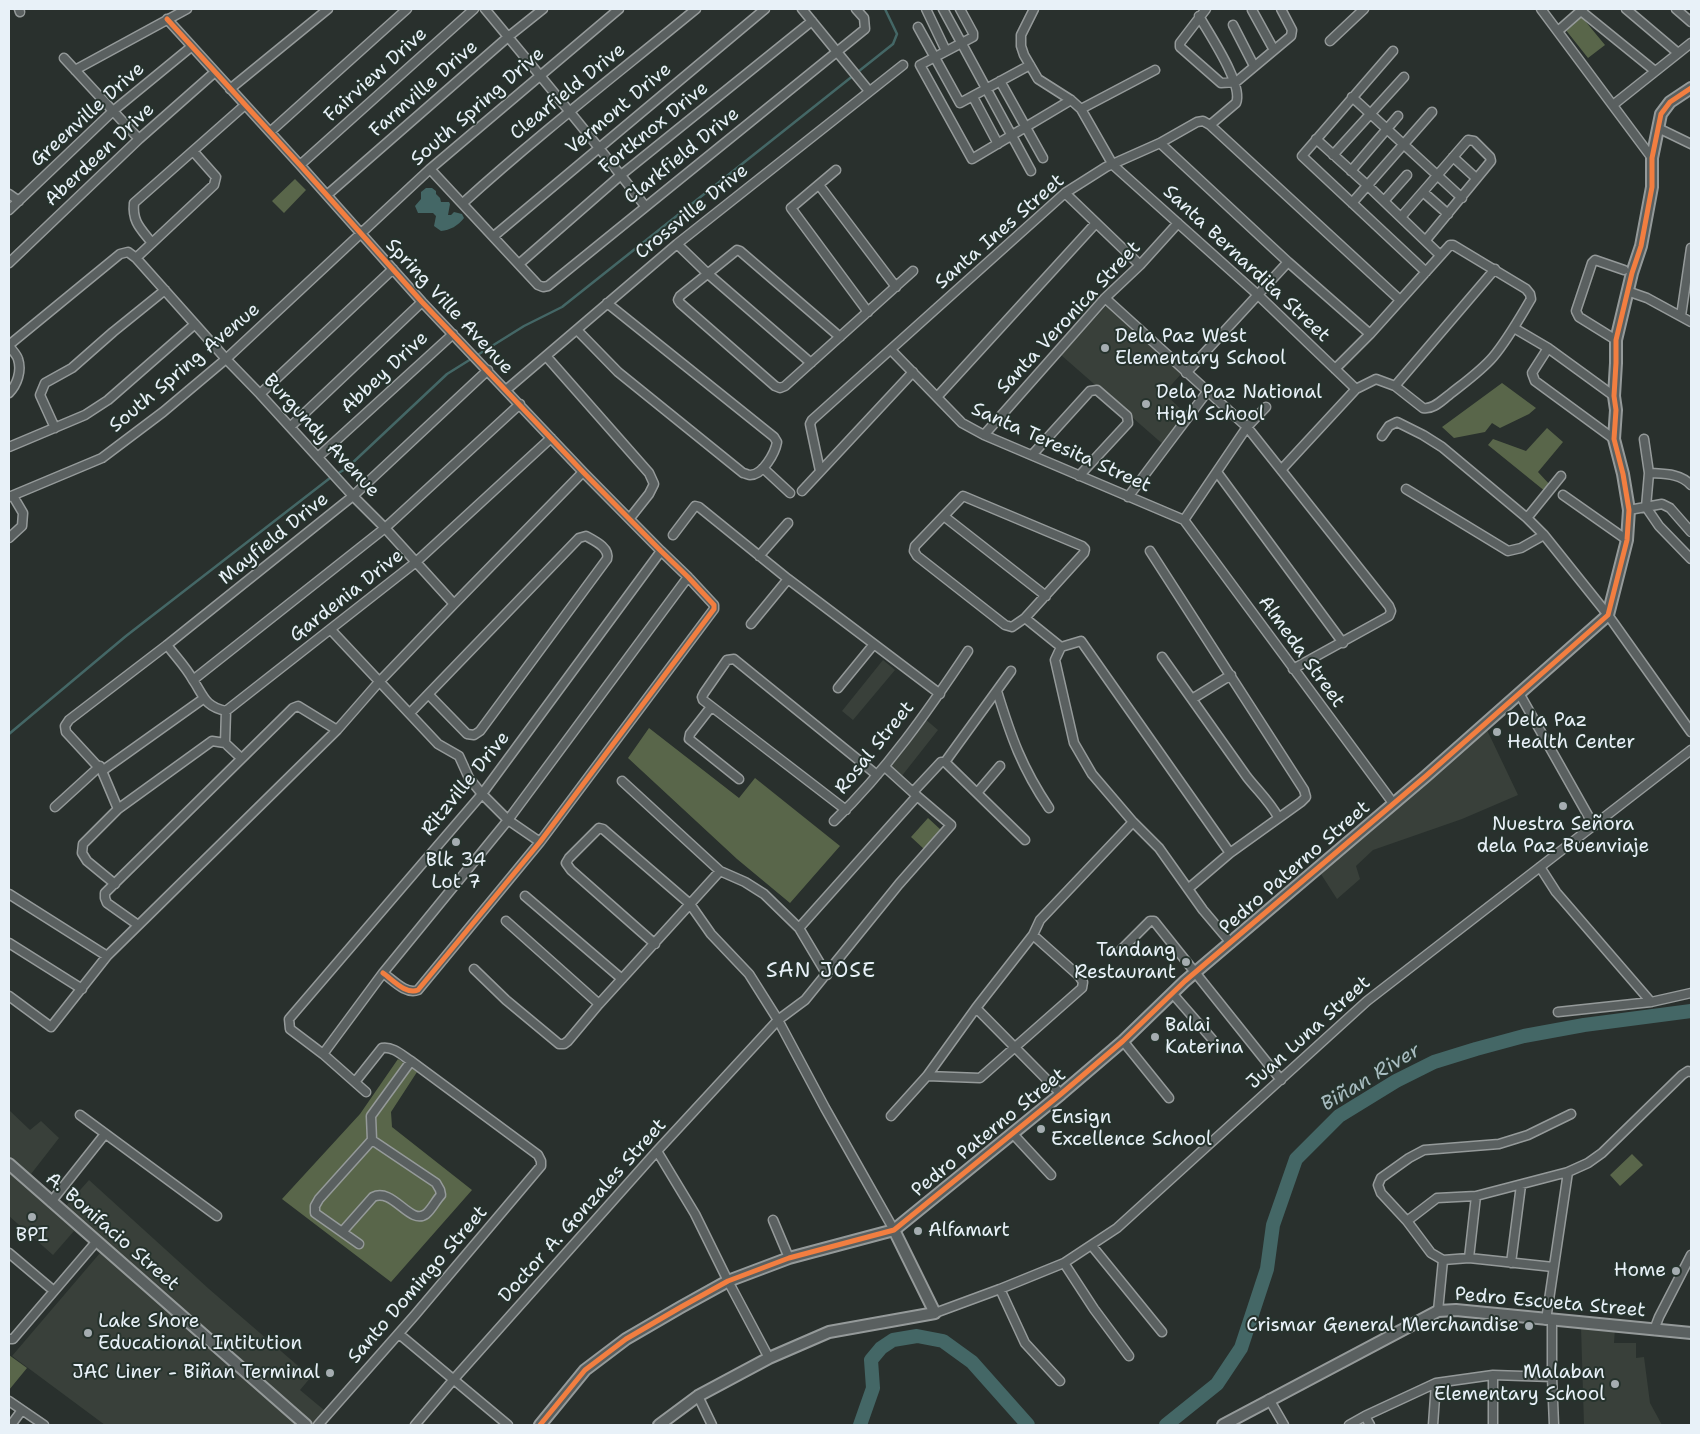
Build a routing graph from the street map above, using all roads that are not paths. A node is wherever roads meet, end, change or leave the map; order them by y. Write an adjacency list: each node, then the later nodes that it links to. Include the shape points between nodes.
1 (187, 9): 25 (street)
2 (328, 9): 55 (street)
3 (407, 9): 73 (street)
4 (474, 9): 87 (street, Fairview Drive)
5 (485, 9): 31 (street)
6 (543, 9): 31 (street, Farmville Drive)
7 (619, 9): 50 (street, South Spring Drive)
8 (696, 9): 65 (street, Clearfield Drive)
9 (766, 9): 81 (street, Vermont Drive)
10 (802, 9): 26 (street)
11 (856, 9): 38 (street, Clarkfield Drive, via 864,18 865,29)
12 (926, 9): 36 (street)
13 (943, 9): 33 (street)
14 (960, 9): 33 (street, via 974,35)
15 (1034, 9): 44 (street, Santa Bernardita Street, via 1021,35 1021,46)
16 (1206, 9): 24 (street)
17 (1281, 9): 37 (street, via 1293,34)
18 (1364, 9): 32 (street)
19 (1541, 9): 30 (street)
20 (1626, 9): 40 (street)
21 (1676, 9): 27 (street)
22 (1252, 10): 37 (street)
23 (1582, 10): 30 (street); 48 (street)
24 (1200, 16): 53 (street); 53 (street, via 1186,32 1180,47 1222,83)
25 (167, 20): 35 (street, Spring Ville Avenue); 46 (street)
26 (812, 21): 38 (street); 93 (street, Fortknox Drive)
27 (1691, 22)
28 (1233, 25): 45 (street)
29 (918, 28): 42 (street)
30 (1558, 31): 62 (street)
31 (508, 37): 50 (street); 102 (street, Farmville Drive)
32 (1330, 41)
33 (962, 43): 36 (street); 56 (street)
34 (1691, 43): 40 (street)
35 (190, 47): 49 (street, Spring Ville Avenue); 64 (street, Greenville Drive)
36 (946, 50): 42 (street)
37 (1274, 50): 45 (street)
38 (837, 51): 57 (street); 108 (street, Clarkfield Drive)
39 (1393, 51): 59 (street)
40 (1678, 53): 48 (street)
41 (64, 58): 46 (street)
42 (934, 58): 58 (street, via 958,102); 78 (street, via 920,65 972,159)
43 (903, 65): 57 (street, Crossville Drive)
44 (1030, 65): 52 (street); 60 (street, Santa Bernardita Street, via 1038,79)
45 (1254, 66): 53 (street)
46 (74, 70): 64 (street)
47 (1155, 70): 63 (street)
48 (1655, 71): 62 (street)
49 (215, 72): 55 (street, Spring Ville Avenue); 75 (street, Aberdeen Drive)
50 (539, 76): 65 (street); 89 (street, South Spring Drive)
51 (1404, 77): 67 (street)
52 (1000, 81): 56 (street); 70 (street)
53 (1236, 82): 69 (street, via 1236,103)
54 (1691, 88): 71 (street, via 1670,102 1661,114)
55 (230, 89): 61 (street, Spring Ville Avenue)
56 (986, 90): 58 (street); 74 (street)
57 (869, 91): 118 (street, Crossville Drive)
58 (972, 97): 78 (street)
59 (1352, 97): 67 (street); 76 (street)
60 (1071, 100): 63 (street, Santa Bernardita Street); 70 (street)
61 (245, 105): 73 (street, Spring Ville Avenue); 82 (street)
62 (1613, 105): 86 (street)
63 (1081, 109): 88 (street, Santa Bernardita Street)
64 (113, 111): 75 (street); 104 (street, Greenville Drive)
65 (571, 112): 81 (street); 106 (street, Clearfield Drive)
66 (1432, 112): 79 (street)
67 (1370, 114): 72 (street); 83 (street)
68 (1398, 116): 72 (street)
69 (1210, 125): 77 (street, Santa Ines Street, via 1197,122); 138 (street)
70 (1027, 127): 74 (street); 84 (street)
71 (1658, 128): 80 (street); 86 (street)
72 (1387, 129): 79 (street); 92 (street)
73 (270, 132): 87 (street, Spring Ville Avenue)
74 (1012, 136): 78 (street); 91 (street)
75 (139, 139): 123 (street, Aberdeen Drive)
76 (1316, 139): 83 (street); 107 (street, via 1302,156)
77 (1160, 143): 88 (street, Santa Ines Street); 122 (street)
78 (998, 144)
79 (1403, 144): 94 (street); 98 (street)
80 (1691, 144)
81 (599, 147): 93 (street); 115 (street, Vermont Drive)
82 (193, 151): 117 (street, via 134,204 135,222); 117 (street, via 216,177 214,185)
83 (1333, 155): 92 (street)
84 (1043, 158)
85 (1452, 158): 94 (street); 96 (street); 96 (street, via 1468,140 1474,141 1491,159)
86 (1652, 158): 134 (street, via 1652,187 1641,246)
87 (300, 165): 102 (street, Spring Ville Avenue)
88 (1112, 165): 100 (street, Santa Ines Street); 113 (street, Santa Bernardita Street)
89 (430, 169): 106 (street); 114 (street, South Spring Drive)
90 (836, 170): 97 (street)
91 (1031, 171)
92 (1351, 171): 98 (street)
93 (621, 175): 108 (street); 124 (street, Fortknox Drive)
94 (1437, 175): 99 (street); 103 (street)
95 (1406, 176): 105 (street)
96 (1476, 178): 103 (street)
97 (819, 185): 132 (street); 141 (street, via 793,205 792,211)
98 (1367, 186): 105 (street); 107 (street)
99 (1423, 192): 110 (street); 111 (street)
100 (1065, 193): 112 (street); 153 (street, Santa Ines Street)
101 (9, 194): 104 (street)
102 (327, 195): 114 (street, Spring Ville Avenue)
103 (1462, 198): 110 (street)
104 (19, 201): 109 (street, Greenville Drive)
105 (1384, 201): 111 (street)
106 (462, 202): 115 (street)
107 (1352, 203): 130 (street)
108 (646, 206): 124 (street, Clarkfield Drive, via 548,286 538,285)
109 (9, 210)
110 (1448, 214): 116 (street)
111 (1400, 217): 116 (street)
112 (1096, 223): 125 (street); 168 (street)
113 (1178, 223): 125 (street, Santa Veronica Street); 136 (street, Santa Bernardita Street)
114 (361, 233): 126 (street, Spring Ville Avenue); 155 (street, South Spring Avenue)
115 (494, 236): 124 (street)
116 (1426, 240): 120 (street)
117 (152, 243): 121 (street)
118 (677, 244): 131 (street); 140 (street, Crossville Drive)
119 (1691, 248): 135 (street)
120 (1440, 255): 127 (street, via 1453,245); 130 (street)
121 (136, 258): 133 (street, Burgundy Avenue); 151 (street, via 128,252 120,254)
122 (1288, 262): 136 (street); 148 (street)
123 (9, 263)
124 (519, 264)
125 (1140, 265): 137 (street, Santa Veronica Street)
126 (393, 269): 139 (street, Spring Ville Avenue); 166 (street)
127 (1494, 269): 145 (street, via 1530,294 1531,299); 161 (street)
128 (1624, 270): 150 (street, via 1595,260 1576,311 1579,317)
129 (913, 271): 132 (street)
130 (1426, 272): 138 (street)
131 (707, 274): 149 (street, via 734,251 740,251); 156 (street); 156 (street, via 680,296 680,304 775,386 785,386)
132 (896, 287): 141 (street)
133 (165, 290): 144 (street, Burgundy Avenue); 173 (street, via 72,368 45,383 40,395)
134 (1627, 291): 142 (street); 150 (street)
135 (1688, 293): 142 (street)
136 (1257, 294): 157 (street, Santa Bernardita Street); 160 (street)
137 (1105, 298): 160 (street); 174 (street, Santa Veronica Street)
138 (1400, 300): 148 (street)
139 (422, 302): 147 (street, Spring Ville Avenue); 171 (street)
140 (607, 303): 146 (street, Crossville Drive); 182 (street, via 774,437 776,448)
141 (868, 312): 149 (street)
142 (1681, 316): 143 (street)
143 (1691, 322)
144 (195, 324): 155 (street, Burgundy Avenue); 173 (street, via 108,400 86,415)
145 (1514, 328): 152 (street); 161 (street, via 1492,358 1429,409 1423,408)
146 (578, 330): 154 (street, Crossville Drive); 182 (street, via 618,372 743,473 757,474)
147 (452, 334): 158 (street, Spring Ville Avenue); 181 (street, Abbey Drive)
148 (1370, 334): 157 (street)
149 (840, 337): 156 (street)
150 (1616, 340): 167 (street)
151 (9, 345): 165 (street, via 18,359 19,372 16,385)
152 (1548, 348): 167 (street); 177 (street, via 1532,373 1535,381)
153 (891, 350): 159 (street, Santa Teresita Street); 184 (street, Santa Ines Street, via 812,420 810,424)
154 (546, 356): 163 (street, Crossville Drive); 201 (street, via 649,473 654,484)
155 (226, 359): 166 (street, Burgundy Avenue); 196 (street, South Spring Avenue, via 102,458)
156 (811, 363)
157 (1335, 369): 162 (street, Santa Bernardita Street)
158 (488, 370): 163 (street, Spring Ville Avenue); 195 (street, Mayfield Drive)
159 (913, 372): 168 (street, Santa Teresita Street); 184 (street)
160 (1186, 373): 164 (street)
161 (1395, 386): 162 (street, via 1376,379)
162 (1356, 389): 183 (street)
163 (506, 390): 169 (street, Spring Ville Avenue)
164 (1207, 392): 172 (street); 197 (street)
165 (9, 393)
166 (260, 394): 171 (street, Burgundy Avenue)
167 (1614, 396): 177 (street)
168 (937, 397): 174 (street, Santa Teresita Street, via 962,423)
169 (520, 404): 176 (street, Spring Ville Avenue); 205 (street)
170 (1266, 407): 172 (street)
171 (290, 427): 181 (street, Burgundy Avenue)
172 (1247, 427): 183 (street); 186 (street)
173 (54, 428): 179 (street)
174 (984, 435): 180 (street, Santa Teresita Street)
175 (1382, 436): 202 (street, via 1389,426 1397,422 1423,435)
176 (551, 438): 185 (street, Spring Ville Avenue); 215 (street, Gardenia Drive)
177 (1614, 438): 199 (street)
178 (1644, 439): 187 (street)
179 (9, 447)
180 (1032, 455): 188 (street, Santa Teresita Street); 188 (street, via 1090,392 1097,390 1127,416 1128,423)
181 (318, 458): 195 (street, Burgundy Avenue)
182 (763, 468): 193 (street)
183 (1280, 470): 224 (street, via 1391,611 1389,616)
184 (820, 471): 192 (street)
185 (583, 472): 201 (street, Spring Ville Avenue); 219 (street)
186 (1217, 472): 203 (street); 224 (street)
187 (1648, 473): 190 (street, via 1675,476); 198 (street)
188 (1079, 476): 197 (street, Santa Teresita Street)
189 (1561, 476): 202 (street)
190 (1691, 486)
191 (1406, 489): 208 (street, via 1508,551 1521,548)
192 (802, 491)
193 (790, 493)
194 (1564, 495): 210 (street)
195 (353, 496): 205 (street, Burgundy Avenue); 226 (street, Mayfield Drive)
196 (11, 497): 209 (street, via 23,513 22,526)
197 (1128, 497): 203 (street, Santa Teresita Street)
198 (1646, 507): 199 (street); 206 (street, via 1662,504 1670,508); 214 (street, via 1659,526)
199 (1629, 510): 210 (street)
200 (945, 517): 218 (street); 218 (street, via 964,496 1082,546 1084,553); 221 (street, via 915,546 917,556 1006,625 1012,627)
201 (630, 518): 211 (street, Spring Ville Avenue)
202 (1527, 518): 208 (street)
203 (1184, 520): 230 (street, Almeda Street)
204 (788, 523): 213 (street)
205 (385, 528): 215 (street, Burgundy Avenue); 233 (street)
206 (1691, 532)
207 (673, 535): 213 (street, via 696,506)
208 (1544, 535): 220 (street)
209 (9, 538)
210 (1627, 540): 220 (street)
211 (661, 551): 216 (street, Spring Ville Avenue); 258 (street, Ritzville Drive)
212 (1150, 551): 232 (street)
213 (760, 556): 217 (street)
214 (1691, 558)
215 (416, 562): 219 (street, Burgundy Avenue); 223 (street, Gardenia Drive)
216 (688, 577): 266 (street); 271 (street, Spring Ville Avenue, via 712,602 714,609)
217 (788, 579): 222 (street); 225 (street)
218 (1046, 596): 221 (street)
219 (454, 604): 234 (street)
220 (1608, 615): 237 (street, Pedro Paterno Street); 246 (street)
221 (1025, 618): 227 (street)
222 (752, 624)
223 (331, 630): 234 (street); 243 (street, Gardenia Drive)
224 (1342, 642): 230 (street)
225 (874, 644): 235 (street); 238 (street)
226 (166, 645): 233 (street); 253 (street, Mayfield Drive, via 65,726 66,732)
227 (1061, 647): 268 (street, via 1056,660 1074,743 1092,774); 272 (street, via 1081,641)
228 (968, 651): 238 (street, Rosal Street)
229 (1162, 657): 241 (street)
230 (1293, 670): 260 (street, Almeda Street)
231 (1012, 671): 236 (street)
232 (1231, 675): 241 (street); 265 (street, via 1304,790 1306,797)
233 (193, 680): 240 (street)
234 (379, 682): 244 (street); 245 (street)
235 (838, 688)
236 (997, 691): 250 (street); 262 (street, via 1020,759)
237 (1519, 693): 260 (street, Pedro Paterno Street); 269 (street)
238 (940, 694): 252 (street, Rosal Street)
239 (429, 695): 239 (street, via 579,538 586,536 606,550 607,559 480,731 474,735 467,734); 244 (street)
240 (203, 699): 243 (street); 253 (street)
241 (1192, 699): 265 (street)
242 (711, 707): 254 (street, via 702,697 727,660 734,659); 255 (street, via 689,738); 264 (street)
243 (226, 711): 247 (street)
244 (410, 713): 258 (street, via 438,744 459,756 469,778)
245 (336, 730): 249 (street, via 298,706); 281 (street)
246 (1691, 732)
247 (224, 743): 249 (street); 263 (street, via 212,741)
248 (1691, 750): 269 (street, Juan Luna Street)
249 (241, 758): 275 (street)
250 (945, 762): 257 (street); 259 (street, via 941,762)
251 (1000, 766): 257 (street)
252 (884, 767): 254 (street, Rosal Street); 259 (street)
253 (101, 769): 261 (street); 263 (street)
254 (877, 775): 264 (street, Rosal Street)
255 (739, 779)
256 (622, 781): 274 (street)
257 (977, 793): 270 (street)
258 (482, 794): 266 (street); 306 (street, Ritzville Drive, via 289,1019 290,1029)
259 (915, 794): 282 (street); 292 (street, Doctor A. Gonzales Street, via 951,824)
260 (1393, 803): 284 (street, Pedro Paterno Street)
261 (55, 807)
262 (1049, 808)
263 (118, 809): 275 (street, via 84,844 82,853)
264 (846, 810): 267 (street, Rosal Street)
265 (1278, 817): 272 (street)
266 (508, 820): 271 (street); 290 (street)
267 (834, 821)
268 (1132, 822): 276 (street, via 1159,848); 283 (street, via 1040,920)
269 (1594, 826): 273 (street, Juan Luna Street)
270 (1024, 840)
271 (540, 842): 290 (street, via 418,990 407,991)
272 (1230, 853): 276 (street)
273 (1540, 867): 298 (street, via 1556,892); 310 (street, Juan Luna Street, via 1367,1001)
274 (720, 871): 279 (street); 282 (street, via 764,894)
275 (115, 884): 281 (street, via 105,893 107,903)
276 (1189, 888): 284 (street)
277 (9, 894): 288 (street)
278 (525, 896): 293 (street)
279 (690, 904): 286 (street); 286 (street, via 603,829 594,832 569,858 566,863 571,870); 302 (street, via 711,934 749,974)
280 (506, 921): 299 (street)
281 (138, 925): 288 (street)
282 (799, 928): 292 (street)
283 (1033, 935): 300 (street); 305 (street, via 1083,982 1082,988)
284 (1231, 942): 291 (street, Pedro Paterno Street)
285 (9, 943): 294 (street)
286 (655, 944): 293 (street)
287 (1121, 950): 291 (street, via 1150,921 1154,921)
288 (108, 956): 294 (street)
289 (474, 969): 299 (street, via 559,1044 568,1041)
290 (383, 972): 306 (street)
291 (1195, 973): 295 (street, Pedro Paterno Street); 310 (street)
292 (826, 975): 302 (street, Doctor A. Gonzales Street, via 805,1000)
293 (622, 980): 299 (street)
294 (82, 989): 297 (street, via 51,1027)
295 (1172, 993): 303 (street); 304 (street, Pedro Paterno Street)
296 (1691, 993): 298 (street)
297 (9, 996)
298 (1651, 1002): 301 (street)
299 (599, 1004)
300 (976, 1008): 305 (street); 309 (street)
301 (1558, 1012)
302 (778, 1020): 321 (street, Doctor A. Gonzales Street); 331 (street)
303 (1212, 1039)
304 (1123, 1041): 313 (street, Pedro Paterno Street); 314 (street)
305 (1016, 1048): 309 (street, via 980,1078); 313 (street)
306 (323, 1054): 311 (street)
307 (411, 1061): 311 (street, via 395,1050 382,1048); 320 (street, via 371,1116); 353 (street, Santo Domingo Street, via 542,1161)
308 (1691, 1072): 323 (street, via 1682,1075 1602,1153)
309 (927, 1076): 317 (street)
310 (1281, 1080): 335 (street, Juan Luna Street, via 1117,1228)
311 (355, 1082): 312 (street)
312 (366, 1092)
313 (1061, 1094): 319 (street, Pedro Paterno Street)
314 (1169, 1098)
315 (1571, 1114): 330 (street, via 1528,1135 1499,1144 1424,1150 1408,1158 1381,1178 1378,1185 1381,1193)
316 (80, 1115): 318 (street)
317 (891, 1116)
318 (105, 1134): 327 (street); 328 (street)
319 (1013, 1134): 324 (street); 331 (street, Pedro Paterno Street)
320 (372, 1140): 332 (street, via 315,1206 315,1213); 332 (street, via 436,1183 441,1194 426,1214 420,1216 414,1216 384,1194 378,1194)
321 (657, 1151): 344 (street, via 695,1214); 359 (street, Doctor A. Gonzales Street)
322 (9, 1164): 327 (street, A. Bonifacio Street)
323 (1568, 1172): 325 (street); 343 (street)
324 (1051, 1175)
325 (1521, 1185): 326 (street); 342 (street)
326 (1476, 1196): 330 (street, via 1437,1198); 339 (street)
327 (51, 1202): 333 (street, A. Bonifacio Street)
328 (217, 1216)
329 (773, 1220): 338 (street)
330 (1407, 1221): 340 (street, via 1431,1253)
331 (894, 1230): 338 (street, Pedro Paterno Street); 348 (street)
332 (342, 1232): 334 (street)
333 (96, 1242): 346 (street); 369 (street, A. Bonifacio Street)
334 (359, 1244)
335 (1092, 1246): 341 (street, Juan Luna Street); 351 (street)
336 (9, 1253): 346 (street)
337 (1691, 1254): 350 (street)
338 (789, 1258): 344 (street, Pedro Paterno Street)
339 (1468, 1258): 340 (street); 342 (street)
340 (1443, 1260): 347 (street)
341 (1064, 1263): 345 (street, Juan Luna Street); 355 (street)
342 (1511, 1263): 343 (street)
343 (1553, 1267): 349 (street)
344 (728, 1281): 356 (street); 373 (street, Pedro Paterno Street, via 626,1339 585,1370)
345 (1000, 1289): 348 (street, Juan Luna Street); 360 (street, via 1025,1343)
346 (54, 1291): 354 (street, via 13,1339)
347 (1438, 1311): 349 (street, Pedro Escueta Street); 363 (street, Pedro Escueta Street)
348 (935, 1313): 356 (street, via 829,1332)
349 (1549, 1320): 350 (street, Pedro Escueta Street); 358 (street)
350 (1654, 1330): 352 (street, Pedro Escueta Street)
351 (1162, 1332)
352 (1691, 1333)
353 (399, 1334): 359 (street); 370 (street, Santo Domingo Street)
354 (9, 1339)
355 (1129, 1356)
356 (769, 1358): 362 (street)
357 (1494, 1375): 358 (street); 361 (street); 381 (street)
358 (1552, 1377): 382 (street)
359 (454, 1379): 371 (street, Doctor A. Gonzales Street); 372 (street)
360 (1060, 1381)
361 (1436, 1384): 366 (street); 380 (street)
362 (698, 1396): 374 (street); 375 (street)
363 (1269, 1400): 376 (street, Pedro Escueta Street); 377 (street)
364 (9, 1401): 365 (street)
365 (22, 1410): 367 (street); 368 (street)
366 (1365, 1416): 378 (street); 379 (street)
367 (11, 1425)
368 (44, 1425)
369 (306, 1425)
370 (318, 1425)
371 (415, 1425)
372 (508, 1425)
373 (540, 1425)
374 (659, 1425)
375 (712, 1425)
376 (1223, 1425)
377 (1284, 1425)
378 (1349, 1425)
379 (1370, 1425)
380 (1433, 1425)
381 (1494, 1425)
382 (1554, 1425)

